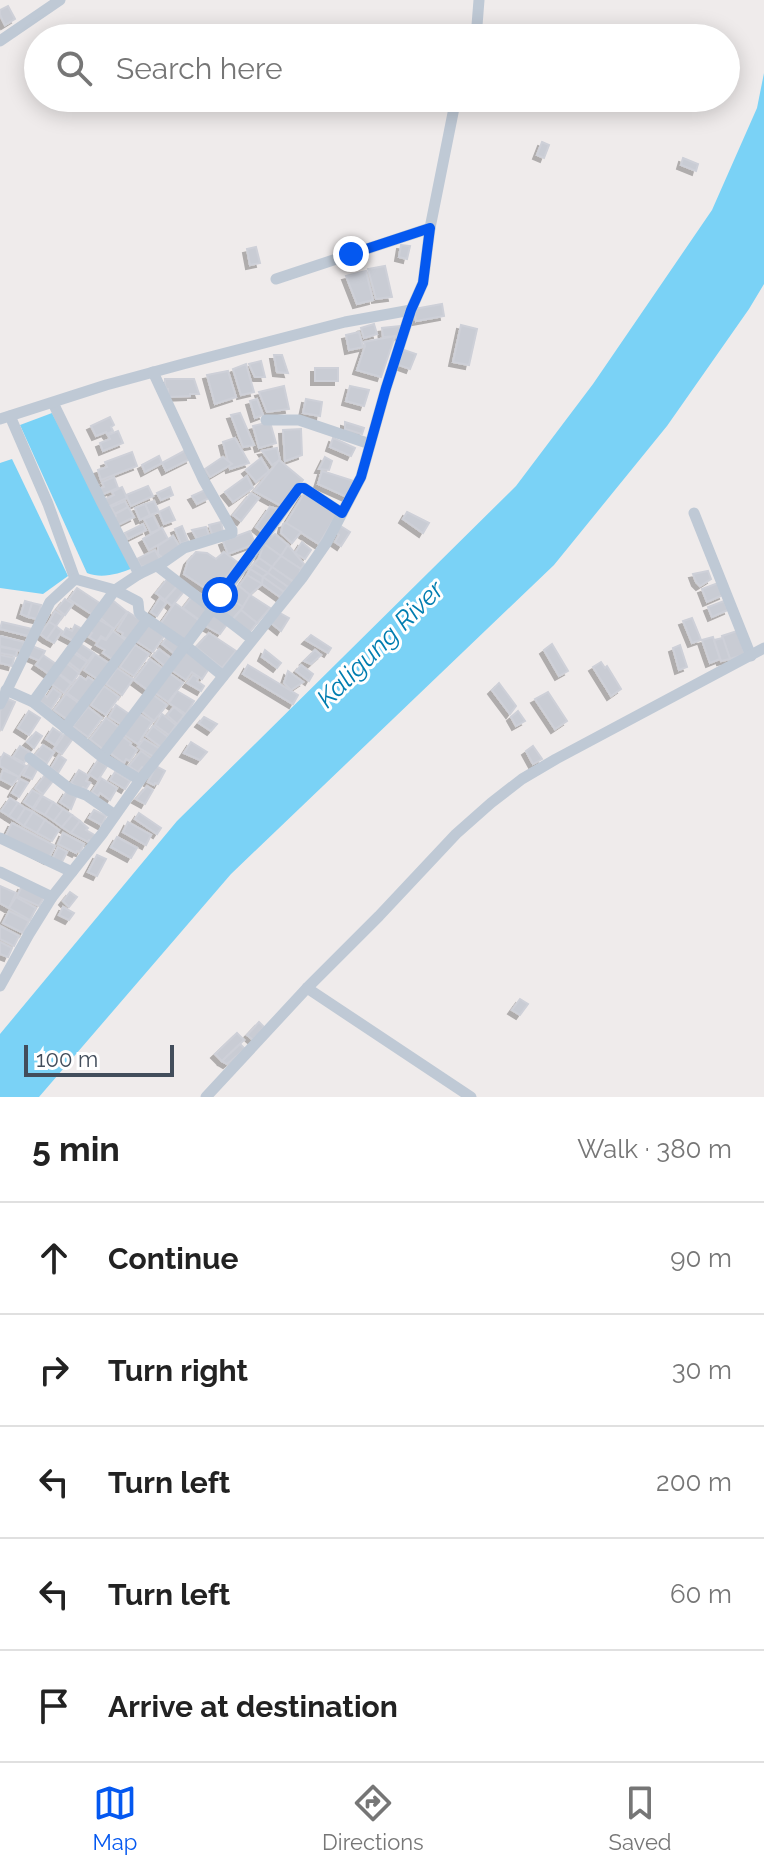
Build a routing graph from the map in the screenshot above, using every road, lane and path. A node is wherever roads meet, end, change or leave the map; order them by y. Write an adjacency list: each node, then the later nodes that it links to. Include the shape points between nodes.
1 (60, 0): 3 (street)
2 (479, 0): 4 (street)
3 (25, 24)
4 (477, 24)
5 (24, 25): 6 (street)
6 (0, 41)
7 (453, 112): 8 (street)
8 (430, 228): 9 (street); 10 (street, via 423,283)
9 (276, 279)
10 (412, 307): 11 (street); 15 (street)
11 (153, 372): 12 (street); 18 (street, via 232,532 188,546)
12 (53, 403): 13 (street); 19 (street)
13 (5, 418): 20 (street, via 48,504)
14 (266, 420): 15 (street, via 299,420)
15 (370, 444): 16 (street, via 361,477)
16 (342, 513): 22 (street, via 299,488); 24 (street, via 302,578)
17 (694, 513): 27 (street)
18 (157, 566): 19 (street); 22 (street)
19 (139, 574): 21 (street)
20 (75, 579): 21 (street); 29 (street, via 50,602)
21 (115, 590): 23 (street, via 138,602); 30 (street)
22 (212, 608): 24 (street); 25 (street)
23 (147, 620): 25 (street); 32 (street)
24 (252, 639): 28 (street)
25 (185, 645): 28 (street); 33 (street)
26 (764, 648): 27 (street)
27 (751, 656): 42 (street, via 522,779 456,834)
28 (223, 676): 35 (street)
29 (6, 690): 30 (street); 31 (street)
30 (33, 702): 32 (street)
31 (0, 704)
32 (65, 728): 33 (street)
33 (102, 757): 35 (street)
34 (30, 758): 36 (street)
35 (140, 780): 36 (street)
36 (115, 815): 39 (street)
37 (0, 838): 39 (street)
38 (0, 872): 40 (street)
39 (72, 872): 40 (street)
40 (52, 897): 41 (street)
41 (0, 986)
42 (307, 988): 43 (street); 44 (street)
43 (206, 1097)
44 (471, 1097)

